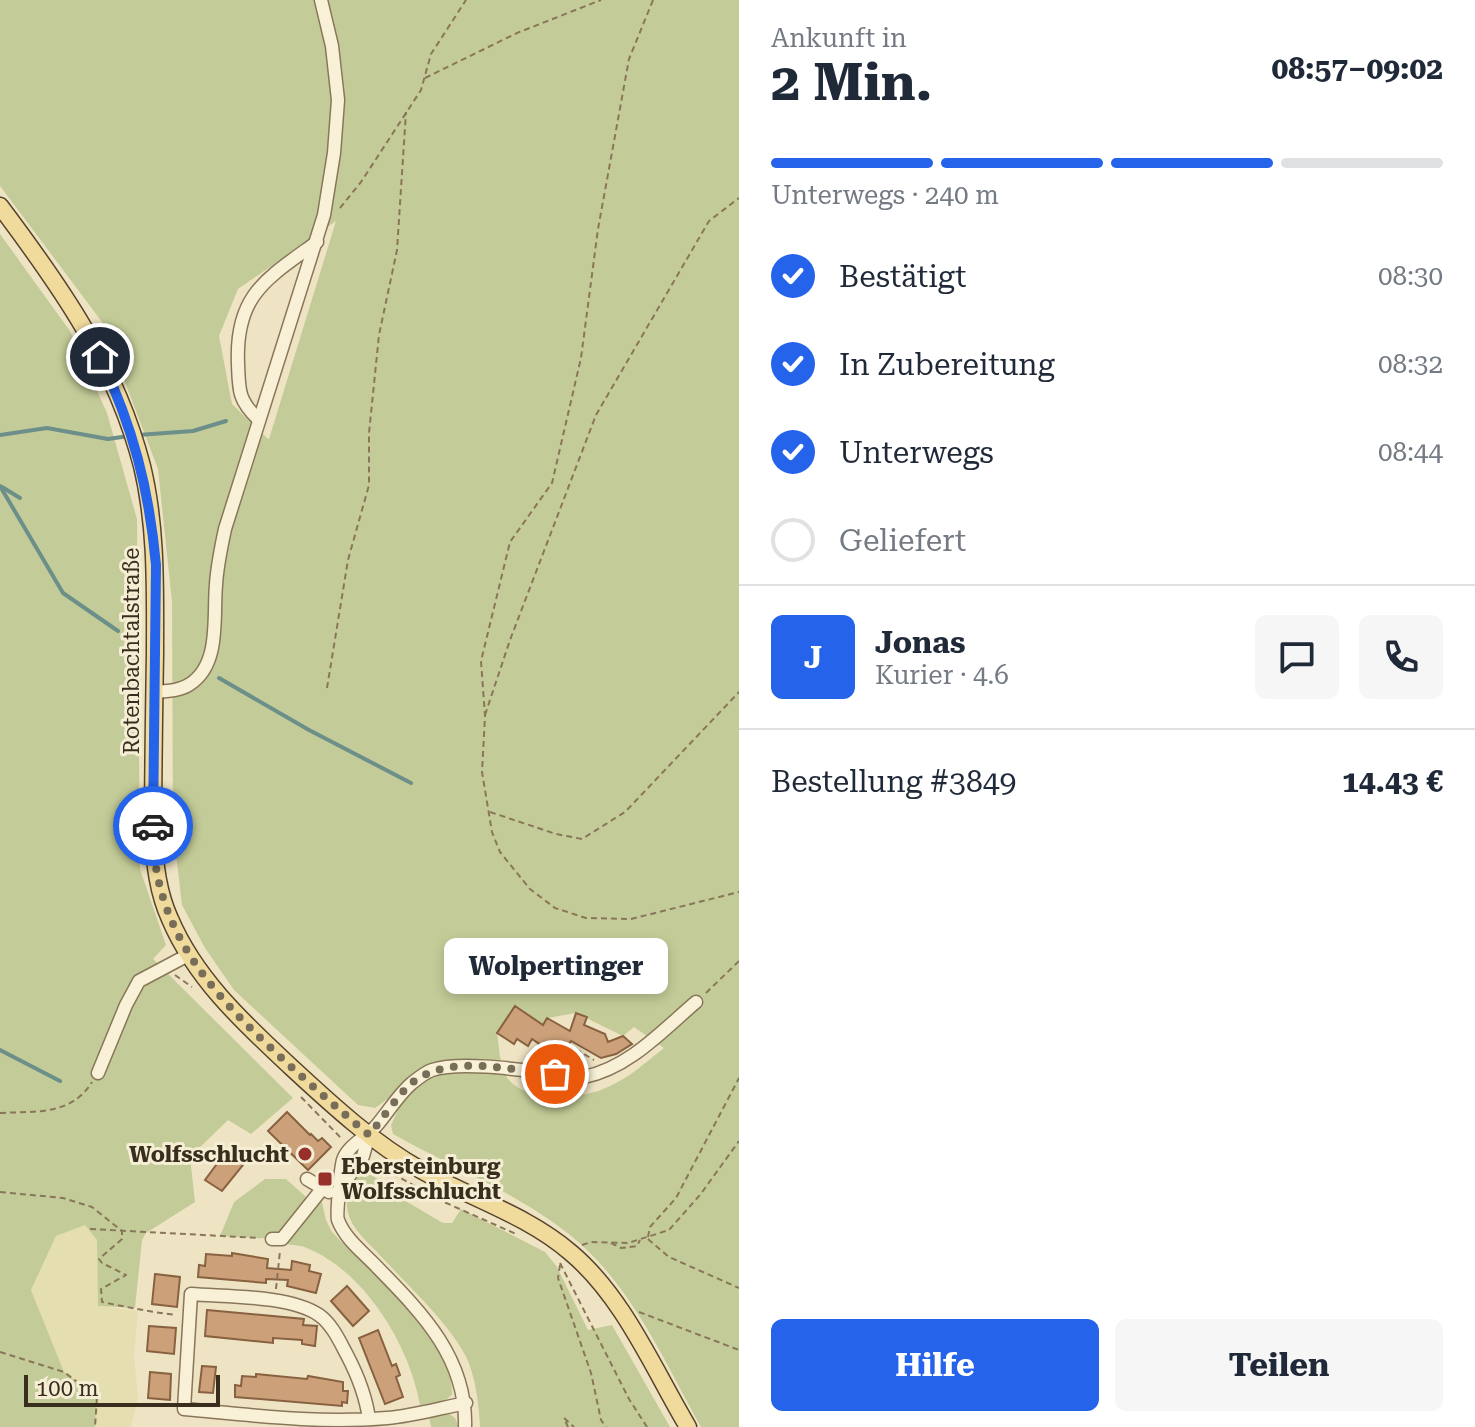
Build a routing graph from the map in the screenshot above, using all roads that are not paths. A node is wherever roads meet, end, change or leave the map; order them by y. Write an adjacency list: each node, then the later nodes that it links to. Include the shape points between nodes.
1 (321, 0): 3 (street, via 338,100)
2 (0, 206): 5 (main road, Rotenbachtalstraße, via 90,335 120,400 142,467 156,565)
3 (317, 242): 4 (street); 4 (street, via 274,272 245,305 237,335 239,389 243,405)
4 (258, 419): 5 (street, via 219,558 209,659 191,684)
5 (154, 692): 6 (main road, Rotenbachtalstraße, via 156,875)
6 (188, 955): 8 (street, via 139,981); 9 (main road, Rotenbachtalstraße, via 239,1018)
7 (696, 1002): 9 (street, via 647,1044 603,1072 584,1077 473,1066 432,1070 411,1083)
8 (98, 1073)
9 (369, 1135): 12 (street, via 363,1156); 12 (street, via 343,1160); 17 (main road, Rotenbachtalstraße, via 419,1169 533,1227 563,1256 590,1269)
10 (307, 1179): 11 (street)
11 (322, 1189): 12 (street); 13 (street)
12 (340, 1192): 14 (street, via 337,1215 344,1231 437,1334)
13 (277, 1239)
14 (466, 1403): 15 (street); 16 (street)
15 (369, 1419): 15 (street, via 294,1420 184,1409 191,1294 299,1306 321,1316 351,1363 367,1399)
16 (465, 1427)
17 (688, 1427)

